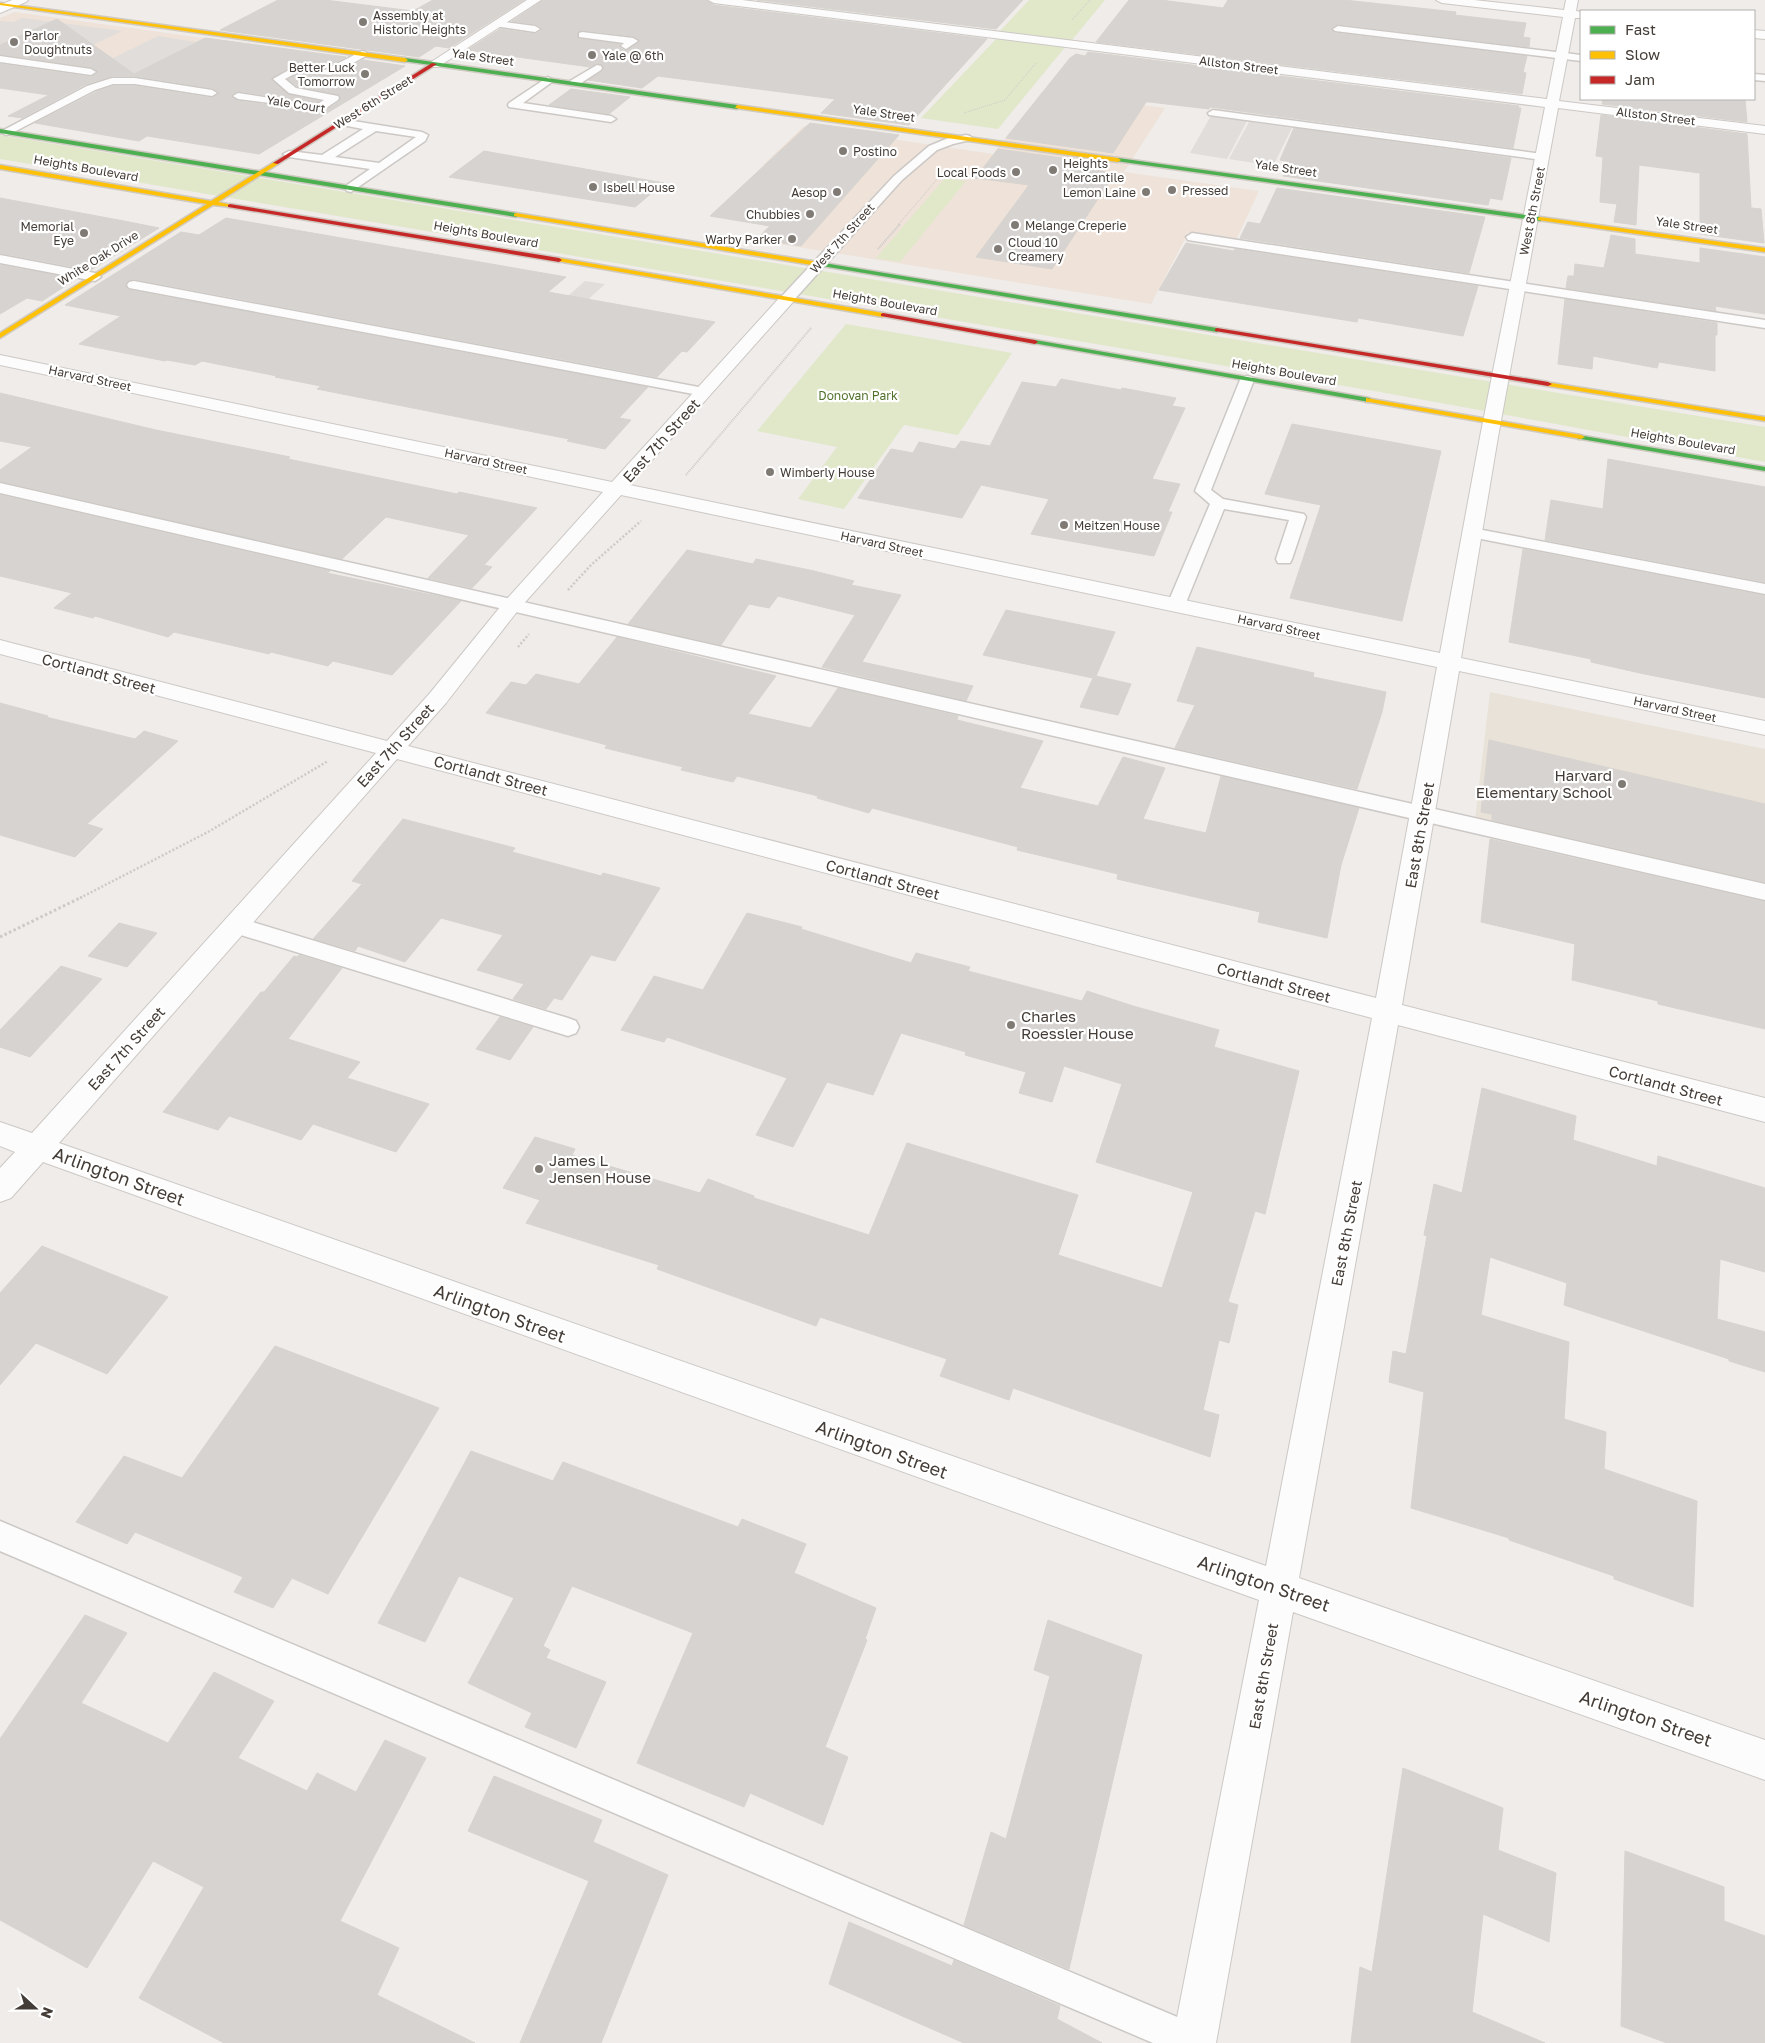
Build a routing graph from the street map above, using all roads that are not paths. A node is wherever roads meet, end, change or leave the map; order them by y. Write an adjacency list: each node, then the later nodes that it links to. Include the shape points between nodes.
1 (22, 0): 6 (street)
2 (534, 0): 8 (street, West 6th Street)
3 (714, 0): 24 (street, Allston Street)
4 (1442, 0): 7 (street)
5 (1572, 0): 7 (street, West 8th Street)
6 (3, 6): 13 (main road, Yale Street)
7 (1575, 14): 14 (street, West 8th Street)
8 (497, 24): 9 (lane); 17 (street, West 6th Street)
9 (535, 29)
10 (1338, 29): 14 (lane)
11 (582, 35): 12 (lane, via 632,41)
12 (626, 46)
13 (362, 54): 17 (main road, Yale Street); 25 (lane, via 327,74 296,69 278,79 293,91 334,98)
14 (1562, 56): 15 (lane); 24 (street, West 8th Street)
15 (1580, 58)
16 (0, 59): 19 (lane)
17 (434, 64): 20 (main road, Yale Street); 26 (main road, West 6th Street)
18 (597, 68): 21 (lane)
19 (91, 72)
20 (548, 80): 21 (main road, Yale Street); 28 (lane, via 513,105)
21 (574, 83): 34 (main road, Yale Street)
22 (212, 93): 32 (lane, via 135,81 112,81 91,88)
23 (238, 96): 25 (lane, Yale Court)
24 (1552, 104): 31 (street, Allston Street); 36 (street, West 8th Street)
25 (319, 108): 26 (lane, Yale Court)
26 (354, 113): 29 (main road, West 6th Street)
27 (1213, 113): 36 (lane)
28 (611, 119)
29 (340, 122): 30 (lane); 35 (main road, West 6th Street)
30 (374, 127): 37 (lane); 39 (lane, via 422,135 421,139)
31 (1765, 130)
32 (3, 132): 40 (main road, Heights Boulevard)
33 (966, 138): 34 (main road, Yale Street); 41 (lane, West 7th Street, via 933,148); 44 (main road, Yale Street)
34 (919, 141): 41 (lane, West 7th Street)
35 (289, 154): 37 (lane); 40 (main road, West 6th Street)
36 (1542, 157): 44 (street, West 8th Street)
37 (324, 159): 39 (lane)
38 (0, 167): 43 (main road, Heights Boulevard)
39 (380, 167): 42 (lane)
40 (260, 173): 42 (main road, Heights Boulevard); 43 (main road, West 6th Street)
41 (898, 178): 48 (lane, West 7th Street)
42 (351, 188): 48 (main road, Heights Boulevard)
43 (211, 204): 49 (main road, White Oak Drive); 52 (main road, Heights Boulevard)
44 (1531, 216): 46 (main road, Yale Street); 51 (street, West 8th Street)
45 (1192, 237): 51 (lane)
46 (1765, 250)
47 (0, 259): 49 (lane)
48 (819, 264): 52 (lane, West 7th Street); 56 (main road, Heights Boulevard)
49 (95, 277): 54 (main road, White Oak Drive)
50 (134, 285): 58 (lane)
51 (1517, 286): 53 (lane); 56 (street, West 8th Street)
52 (787, 299): 57 (main road, Heights Boulevard); 58 (street, East 7th Street)
53 (1765, 324)
54 (0, 336)
55 (0, 360): 63 (street, Harvard Street)
56 (1500, 376): 59 (main road, Heights Boulevard); 60 (street, West 8th Street)
57 (1247, 380): 60 (main road, Heights Boulevard); 64 (lane, via 1203,491)
58 (704, 392): 63 (street, East 7th Street)
59 (1765, 419)
60 (1492, 422): 61 (main road, Heights Boulevard); 65 (street, East 8th Street)
61 (1765, 469)
62 (0, 488): 68 (lane)
63 (617, 489): 68 (street, East 7th Street); 69 (street, Harvard Street)
64 (1218, 503): 66 (lane, via 1298,518); 69 (lane)
65 (1472, 533): 67 (lane); 71 (street, East 8th Street)
66 (1284, 560)
67 (1765, 589)
68 (512, 605): 73 (street, East 7th Street, via 438,698); 74 (lane)
69 (1176, 605): 71 (street, Harvard Street)
70 (0, 647): 73 (street, Cortlandt Street)
71 (1449, 662): 72 (street, Harvard Street); 74 (street, East 8th Street)
72 (1765, 728)
73 (392, 749): 76 (street, East 7th Street); 77 (street, Cortlandt Street)
74 (1422, 812): 75 (lane); 77 (street, East 8th Street)
75 (1765, 892)
76 (236, 924): 78 (lane); 81 (street, East 7th Street)
77 (1387, 1012): 79 (street, Cortlandt Street); 84 (street, East 8th Street)
78 (568, 1027)
79 (1765, 1110)
80 (0, 1134): 81 (street, Arlington Street)
81 (38, 1147): 82 (street, East 7th Street); 84 (street, Arlington Street)
82 (0, 1189)
83 (0, 1536): 86 (lane)
84 (1279, 1589): 85 (street, Arlington Street); 86 (street, East 8th Street)
85 (1765, 1760)
86 (1195, 2043)

